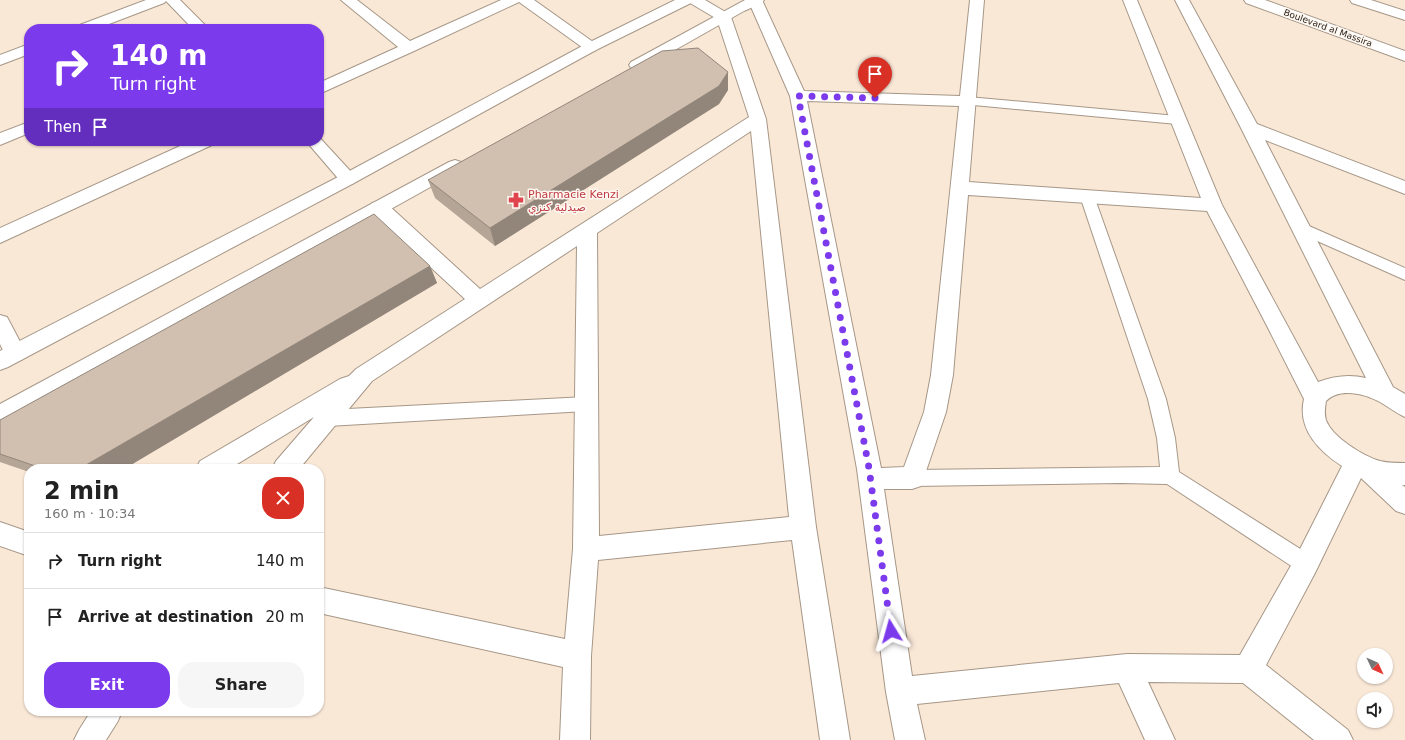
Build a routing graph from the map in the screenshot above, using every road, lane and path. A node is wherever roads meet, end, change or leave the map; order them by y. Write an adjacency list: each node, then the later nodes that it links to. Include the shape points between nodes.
1 (159, 0): 16 (street)
2 (172, 0): 17 (street)
3 (348, 0): 19 (street)
4 (513, 0): 19 (street)
5 (525, 0): 18 (street)
6 (686, 0): 18 (street)
7 (695, 0): 15 (street)
8 (756, 0): 15 (street); 25 (street)
9 (977, 0): 26 (street)
10 (1130, 0): 28 (street)
11 (1182, 0): 29 (street)
12 (1251, 0): 21 (street, Boulevard al Massira)
13 (1357, 0): 14 (street)
14 (1405, 16)
15 (724, 17): 23 (street); 27 (street)
16 (95, 24)
17 (196, 24)
18 (591, 47): 35 (street)
19 (409, 48): 24 (street)
20 (24, 51): 22 (street)
21 (1405, 56)
22 (0, 60)
23 (620, 74)
24 (324, 87)
25 (798, 96): 26 (street); 61 (street)
26 (968, 101): 28 (lane); 36 (street)
27 (758, 119): 42 (street); 63 (street)
28 (1177, 120): 39 (street)
29 (1250, 128): 37 (street); 41 (street)
30 (24, 129): 31 (street)
31 (0, 140)
32 (195, 146): 43 (street)
33 (319, 146): 35 (street)
34 (469, 158): 40 (street)
35 (348, 179): 47 (street)
36 (960, 188): 38 (street); 60 (street, via 942,376 935,412)
37 (1405, 188)
38 (1087, 196): 39 (street); 59 (lane, via 1157,399 1166,438)
39 (1213, 205): 50 (street)
40 (379, 208): 45 (street); 53 (street)
41 (1302, 228): 44 (lane); 49 (street)
42 (587, 230): 45 (street); 51 (street)
43 (0, 236)
44 (1405, 274)
45 (479, 300): 48 (street)
46 (0, 323): 47 (street)
47 (8, 357)
48 (364, 375): 54 (street); 55 (street)
49 (1385, 394): 50 (street, via 1367,387 1334,385 1322,390); 52 (street)
50 (1315, 399): 57 (street, via 1313,410 1316,424 1325,438 1339,452)
51 (586, 404): 54 (lane); 66 (street)
52 (1405, 407)
53 (0, 416)
54 (328, 418): 56 (street)
55 (216, 464)
56 (288, 464)
57 (1361, 465): 58 (street, via 1394,474); 62 (street); 67 (street)
58 (1405, 474)
59 (1170, 476): 60 (lane); 67 (lane)
60 (912, 478): 61 (street)
61 (870, 479): 72 (street)
62 (1405, 503)
63 (803, 527): 66 (street); 76 (street)
64 (0, 534): 65 (street)
65 (24, 542)
66 (586, 549): 69 (street)
67 (1306, 564): 71 (street)
68 (324, 601): 69 (street)
69 (577, 656): 75 (street)
70 (1127, 668): 71 (street); 72 (street); 78 (street)
71 (1248, 669): 79 (street)
72 (900, 692): 77 (street)
73 (105, 716): 74 (street)
74 (89, 740)
75 (575, 740)
76 (835, 740)
77 (910, 740)
78 (1160, 740)
79 (1338, 740)

